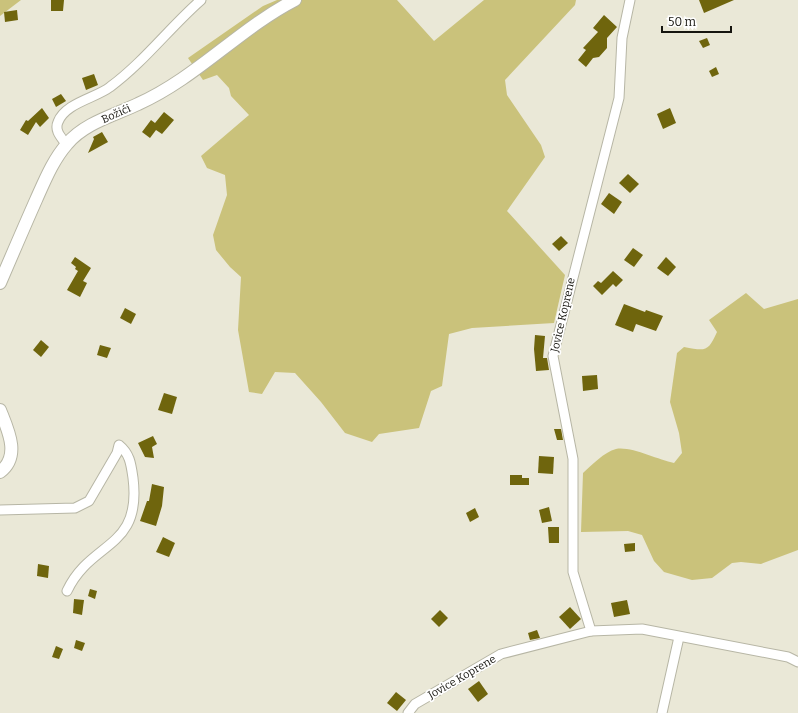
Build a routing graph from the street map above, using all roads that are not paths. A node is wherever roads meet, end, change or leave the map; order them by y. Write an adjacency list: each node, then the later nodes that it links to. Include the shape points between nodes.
1 (202, 0): 4 (street, via 114,84 79,102 61,117 57,126)
2 (295, 0): 4 (main road, Božići, via 278,9 171,86 86,128)
3 (630, 0): 10 (street, Jovice Koprene, via 622,38 619,98 553,356 573,459 573,572)
4 (66, 144): 5 (main road, Božići, via 48,174)
5 (0, 283)
6 (0, 410): 7 (main road, via 12,450 9,461)
7 (0, 472)
8 (0, 510): 9 (street, via 75,508 84,505 118,445 124,450 130,460 135,497 129,522 116,540 74,576)
9 (67, 591)
10 (591, 631): 11 (street, Jovice Koprene, via 642,629); 13 (street, Jovice Koprene, via 501,654 416,704)
11 (679, 637): 12 (street, Jovice Koprene, via 788,657); 14 (street)
12 (798, 662)
13 (408, 713)
14 (662, 713)

